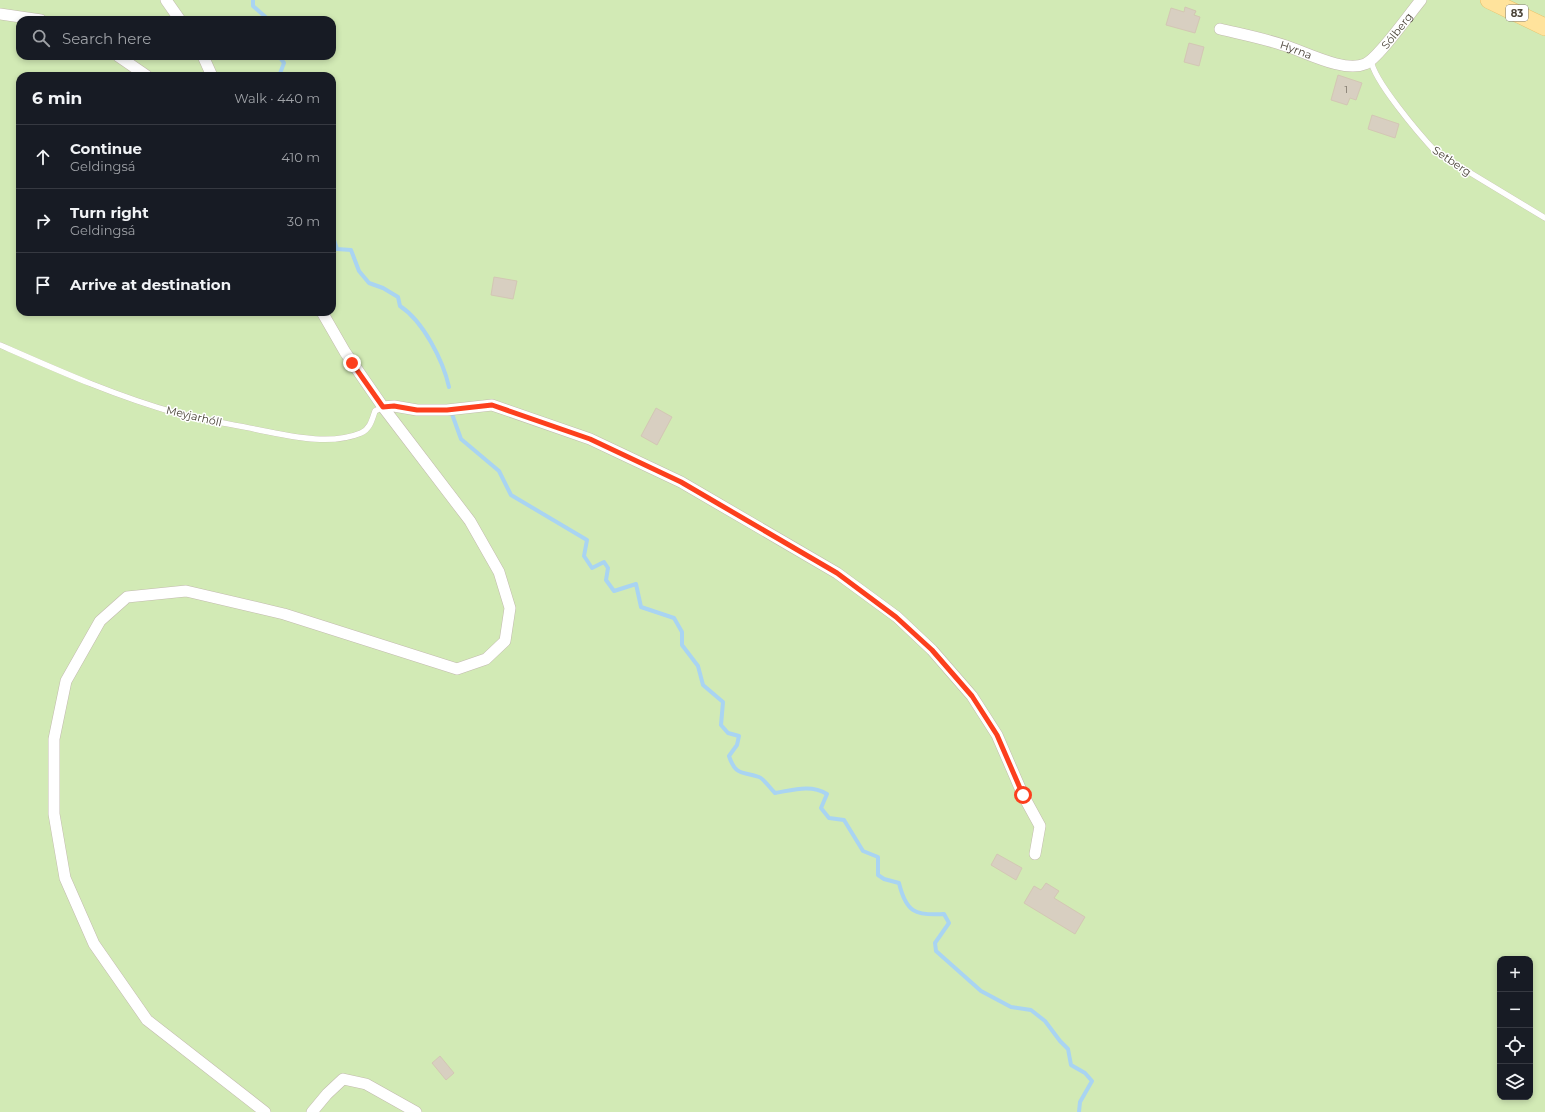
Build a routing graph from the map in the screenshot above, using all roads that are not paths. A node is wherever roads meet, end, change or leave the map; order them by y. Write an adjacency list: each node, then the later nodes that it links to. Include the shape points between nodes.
1 (166, 0): 6 (street)
2 (1421, 0): 9 (street, Sólberg)
3 (1488, 0): 7 (main road, 83)
4 (0, 14): 5 (street)
5 (16, 16)
6 (177, 16)
7 (1545, 27)
8 (1220, 29): 9 (street, Hyrna, via 1282,44 1331,62 1351,66 1365,64)
9 (1371, 59): 14 (lane, Setberg, via 1378,78 1436,152)
10 (124, 60): 12 (street)
11 (205, 60): 13 (street)
12 (141, 72)
13 (210, 72)
14 (1545, 218)
15 (324, 316): 17 (street, via 345,352)
16 (0, 345): 17 (lane, Meyjarhóll, via 90,384 176,413 276,433 326,440 362,433 371,424 375,411)
17 (383, 407): 18 (street, via 447,410 492,405 590,439 681,482 837,573 896,617 932,650 972,696 997,735 1023,795 1040,826); 19 (street, via 470,521 499,572 510,608 505,641 486,659 457,669 284,614 186,591 127,597 100,621 66,681 54,739 54,814 65,878 94,944 146,1020)
18 (1035, 854)
19 (265, 1112)
20 (312, 1112): 21 (street, via 343,1079 366,1084)
21 (416, 1112)

